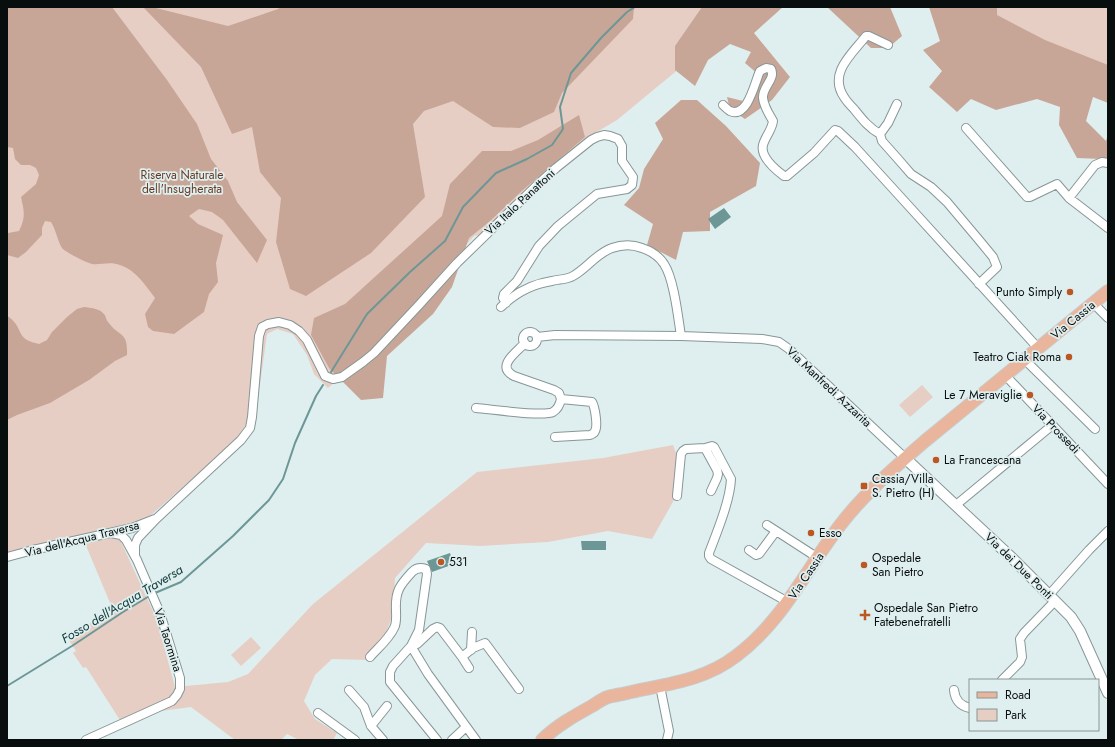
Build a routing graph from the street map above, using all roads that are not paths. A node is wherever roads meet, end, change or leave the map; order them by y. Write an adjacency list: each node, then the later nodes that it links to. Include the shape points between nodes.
1 (888, 45): 5 (street, via 866,36 843,64 838,82 844,97 872,129)
2 (897, 104): 5 (street)
3 (722, 105): 9 (street, via 731,111 740,111 751,96 760,71 771,69 772,78 763,93 763,100 773,121 762,146 770,165 787,176 814,153 835,130 838,131)
4 (966, 128): 7 (street, via 1027,196 1030,197 1057,184)
5 (880, 134): 9 (street, via 882,141 911,174 931,187 946,202 993,257 997,267)
6 (1108, 162): 7 (street, via 1095,165)
7 (1069, 198): 8 (street)
8 (1108, 228)
9 (979, 284): 15 (street)
10 (1108, 291): 11 (main road, Via Cassia)
11 (1093, 303): 12 (street); 15 (main road, Via Cassia)
12 (1108, 318)
13 (262, 328): 14 (street, Via Italo Panattoni, via 276,322 293,327 309,344 327,377 334,379 346,375 374,353 504,216 556,168 582,147 604,135 615,137 621,143 622,162 633,177 631,187 597,194 558,226 539,246 517,281 504,294 503,305 513,296 538,284 573,276 612,248 622,245 636,246 653,253 665,266 673,290); 29 (street, Via dell'Acqua Traversa, via 249,430)
14 (681, 336): 18 (street, via 537,337 533,346 525,344 509,359 509,372 554,390 559,393); 24 (street, Via Manfredi Azzarita, via 766,340 785,345)
15 (1038, 348): 16 (main road, Via Cassia)
16 (1025, 360): 17 (main road, Via Cassia); 21 (street)
17 (1005, 376): 24 (main road, Via Cassia); 25 (street, Via Prossedi)
18 (561, 399): 19 (street, via 555,410 545,414); 22 (street, via 592,402 595,408 596,429 590,435)
19 (476, 408)
20 (1049, 428): 28 (street)
21 (1095, 429)
22 (555, 436)
23 (705, 448): 26 (street, via 718,474); 27 (street, via 686,449 681,454); 39 (street, via 714,447 731,479 725,508 709,553 711,559)
24 (904, 458): 28 (street, Via dei Due Ponti); 37 (main road, Via Cassia, via 849,514)
25 (1108, 484)
26 (711, 491)
27 (677, 496)
28 (956, 505): 38 (street, Via dei Due Ponti)
29 (156, 519): 33 (street, Via dell'Acqua Traversa); 35 (street, Via dell'Acqua Traversa, via 137,540)
30 (767, 525): 31 (street)
31 (776, 531): 34 (street, via 760,554 756,555); 37 (street)
32 (1108, 531): 38 (street, via 1089,550)
33 (111, 533): 35 (street, Via Taormina, via 123,536); 36 (street, Via dell'Acqua Traversa)
34 (749, 550)
35 (135, 556): 60 (street, Via Taormina, via 160,613 181,685 172,701)
36 (7, 557)
37 (818, 558): 39 (main road, Via Cassia)
38 (1052, 598): 46 (street, via 1020,639 1020,662); 51 (street, Via dei Due Ponti, via 1078,626)
39 (788, 602): 47 (main road, Via Cassia, via 760,635 727,663 703,675)
40 (472, 632): 42 (street)
41 (412, 644): 43 (street, via 419,630 427,574 426,569 422,568 415,570 400,584 394,629); 44 (street, via 417,644 437,627); 58 (street, via 428,674); 62 (street, via 393,666 390,682)
42 (471, 650): 44 (street); 48 (street, via 485,643)
43 (370, 656)
44 (462, 657): 45 (street)
45 (469, 668)
46 (1003, 679)
47 (660, 686): 65 (main road, Via Cassia, via 608,697 554,729); 66 (street, via 668,731)
48 (519, 689)
49 (349, 690): 57 (street, via 364,707)
50 (954, 690): 53 (street, via 958,702)
51 (1108, 693)
52 (388, 706): 57 (street)
53 (969, 708)
54 (332, 712): 56 (street)
55 (318, 713): 56 (street)
56 (328, 720): 59 (street)
57 (371, 726): 61 (street)
58 (466, 727): 63 (street); 64 (street)
59 (352, 739)
60 (86, 740)
61 (383, 740)
62 (437, 740)
63 (452, 740)
64 (476, 740)
65 (542, 740)
66 (667, 740)

